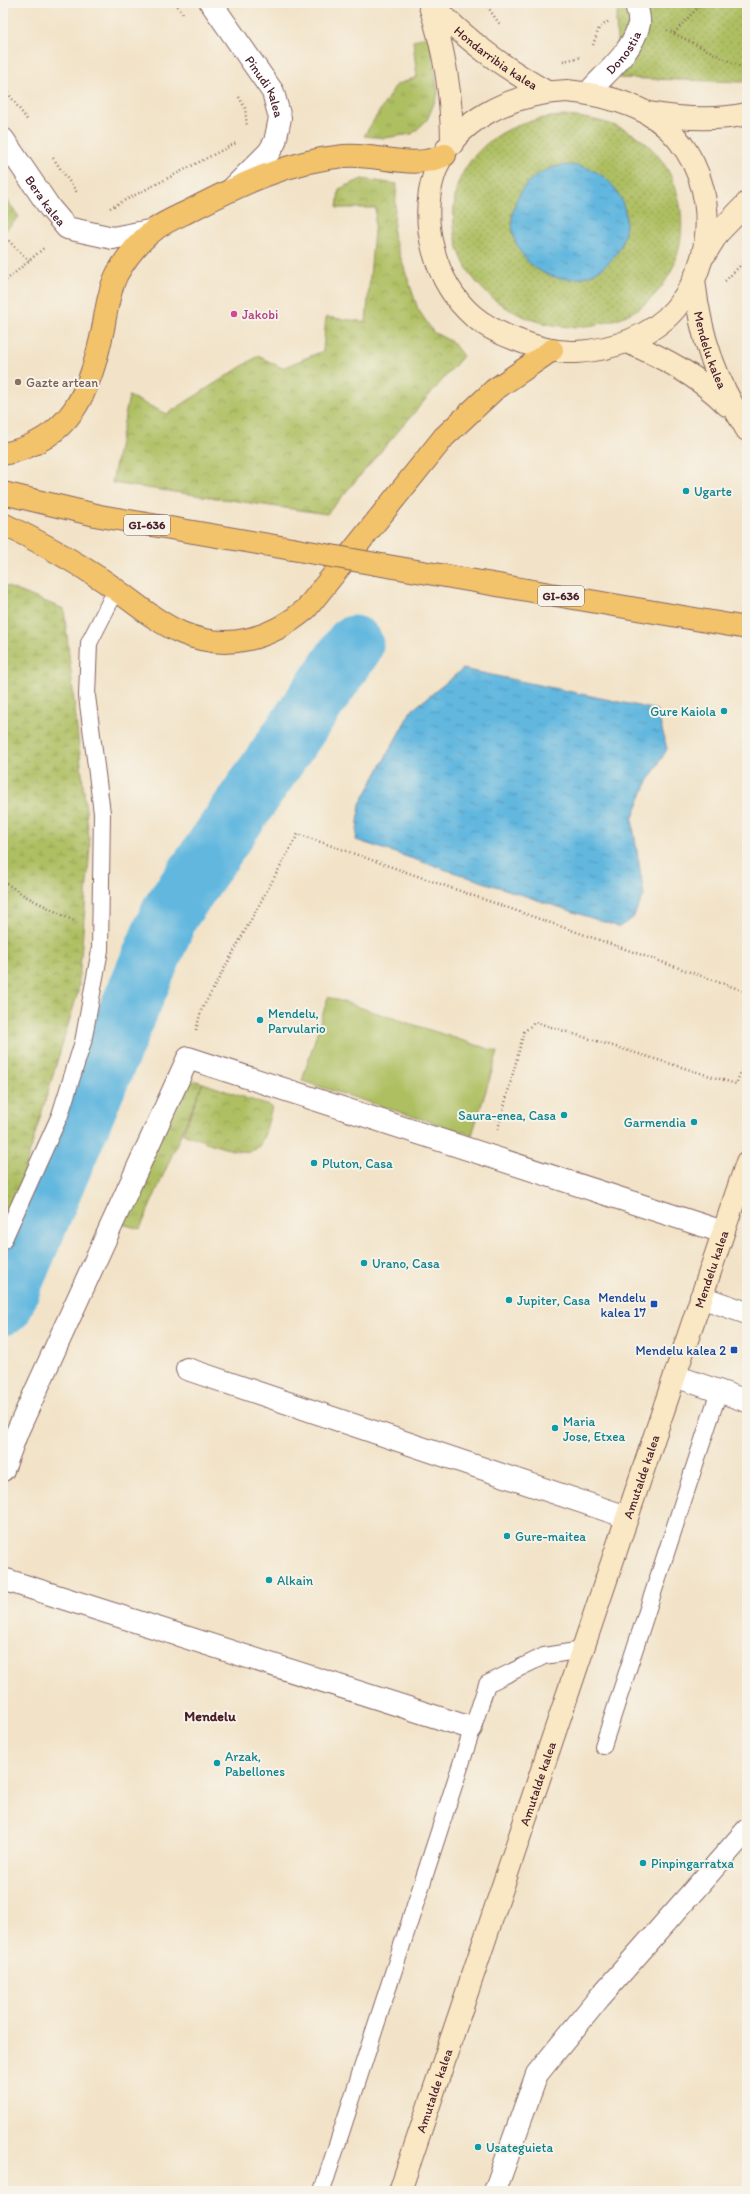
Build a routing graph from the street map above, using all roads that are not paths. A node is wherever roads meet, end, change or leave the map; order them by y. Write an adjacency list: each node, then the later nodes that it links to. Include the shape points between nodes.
1 (211, 3): 10 (street, Pinudi kalea, via 273,92 280,118 275,142 269,152)
2 (430, 3): 4 (main road, Hondarribia kalea, via 485,54); 9 (main road, Hondarribia kalea, via 448,72 452,108)
3 (636, 3): 5 (street, Donostia, via 639,23 628,51)
4 (548, 92): 5 (main road); 9 (main road, via 503,104 477,120)
5 (588, 93): 6 (main road, via 604,96)
6 (647, 113): 7 (main road, via 675,118 705,119); 13 (main road, via 665,126 681,143 694,164 703,186 707,234)
7 (747, 114)
8 (3, 139): 12 (street, Bera kalea, via 50,208 68,228 113,238)
9 (449, 149): 10 (main road, via 433,160 411,162 365,156 314,160 272,172); 16 (main road, via 434,174 430,198 428,221 437,265 455,297 473,316 495,332)
10 (233, 188): 12 (main road)
11 (747, 203): 13 (main road, via 718,233)
12 (154, 230): 18 (main road, via 129,256 117,275 107,307 95,366 82,399 68,418 51,434 31,446)
13 (702, 259): 14 (main road)
14 (694, 280): 15 (main road, via 675,310 662,322); 17 (main road, Mendelu kalea, via 698,315 707,350 721,384)
15 (627, 342): 16 (main road, via 602,349 574,352); 17 (main road, Mendelu kalea, via 658,355 686,372 714,392)
16 (552, 350): 21 (main road, via 494,390 444,437 306,609 270,634 248,641 204,640 182,633 162,622)
17 (743, 423)
18 (3, 454)
19 (3, 493): 22 (main road, GI-636, bridge, via 100,516)
20 (3, 524): 21 (main road)
21 (116, 590): 25 (lane, via 89,643 87,689 102,813 100,950 83,1042 60,1115)
22 (747, 628)
23 (747, 1162): 24 (main road, Mendelu kalea)
24 (724, 1232): 26 (main road, Mendelu kalea); 32 (street, via 188,1058 17,1432)
25 (3, 1241)
26 (701, 1297): 27 (street); 29 (main road, Mendelu kalea)
27 (747, 1313)
28 (187, 1369): 33 (street)
29 (675, 1376): 30 (street); 33 (main road, Amutalde kalea)
30 (719, 1391): 31 (street); 37 (lane)
31 (747, 1401)
32 (3, 1470)
33 (627, 1518): 35 (main road, Amutalde kalea)
34 (3, 1579): 36 (street)
35 (582, 1650): 36 (lane, via 544,1656 487,1684); 40 (main road, Amutalde kalea)
36 (472, 1728): 39 (lane)
37 (603, 1746)
38 (747, 1830): 41 (street, via 599,1998 536,2074)
39 (322, 2191)
40 (400, 2191)
41 (495, 2191)

